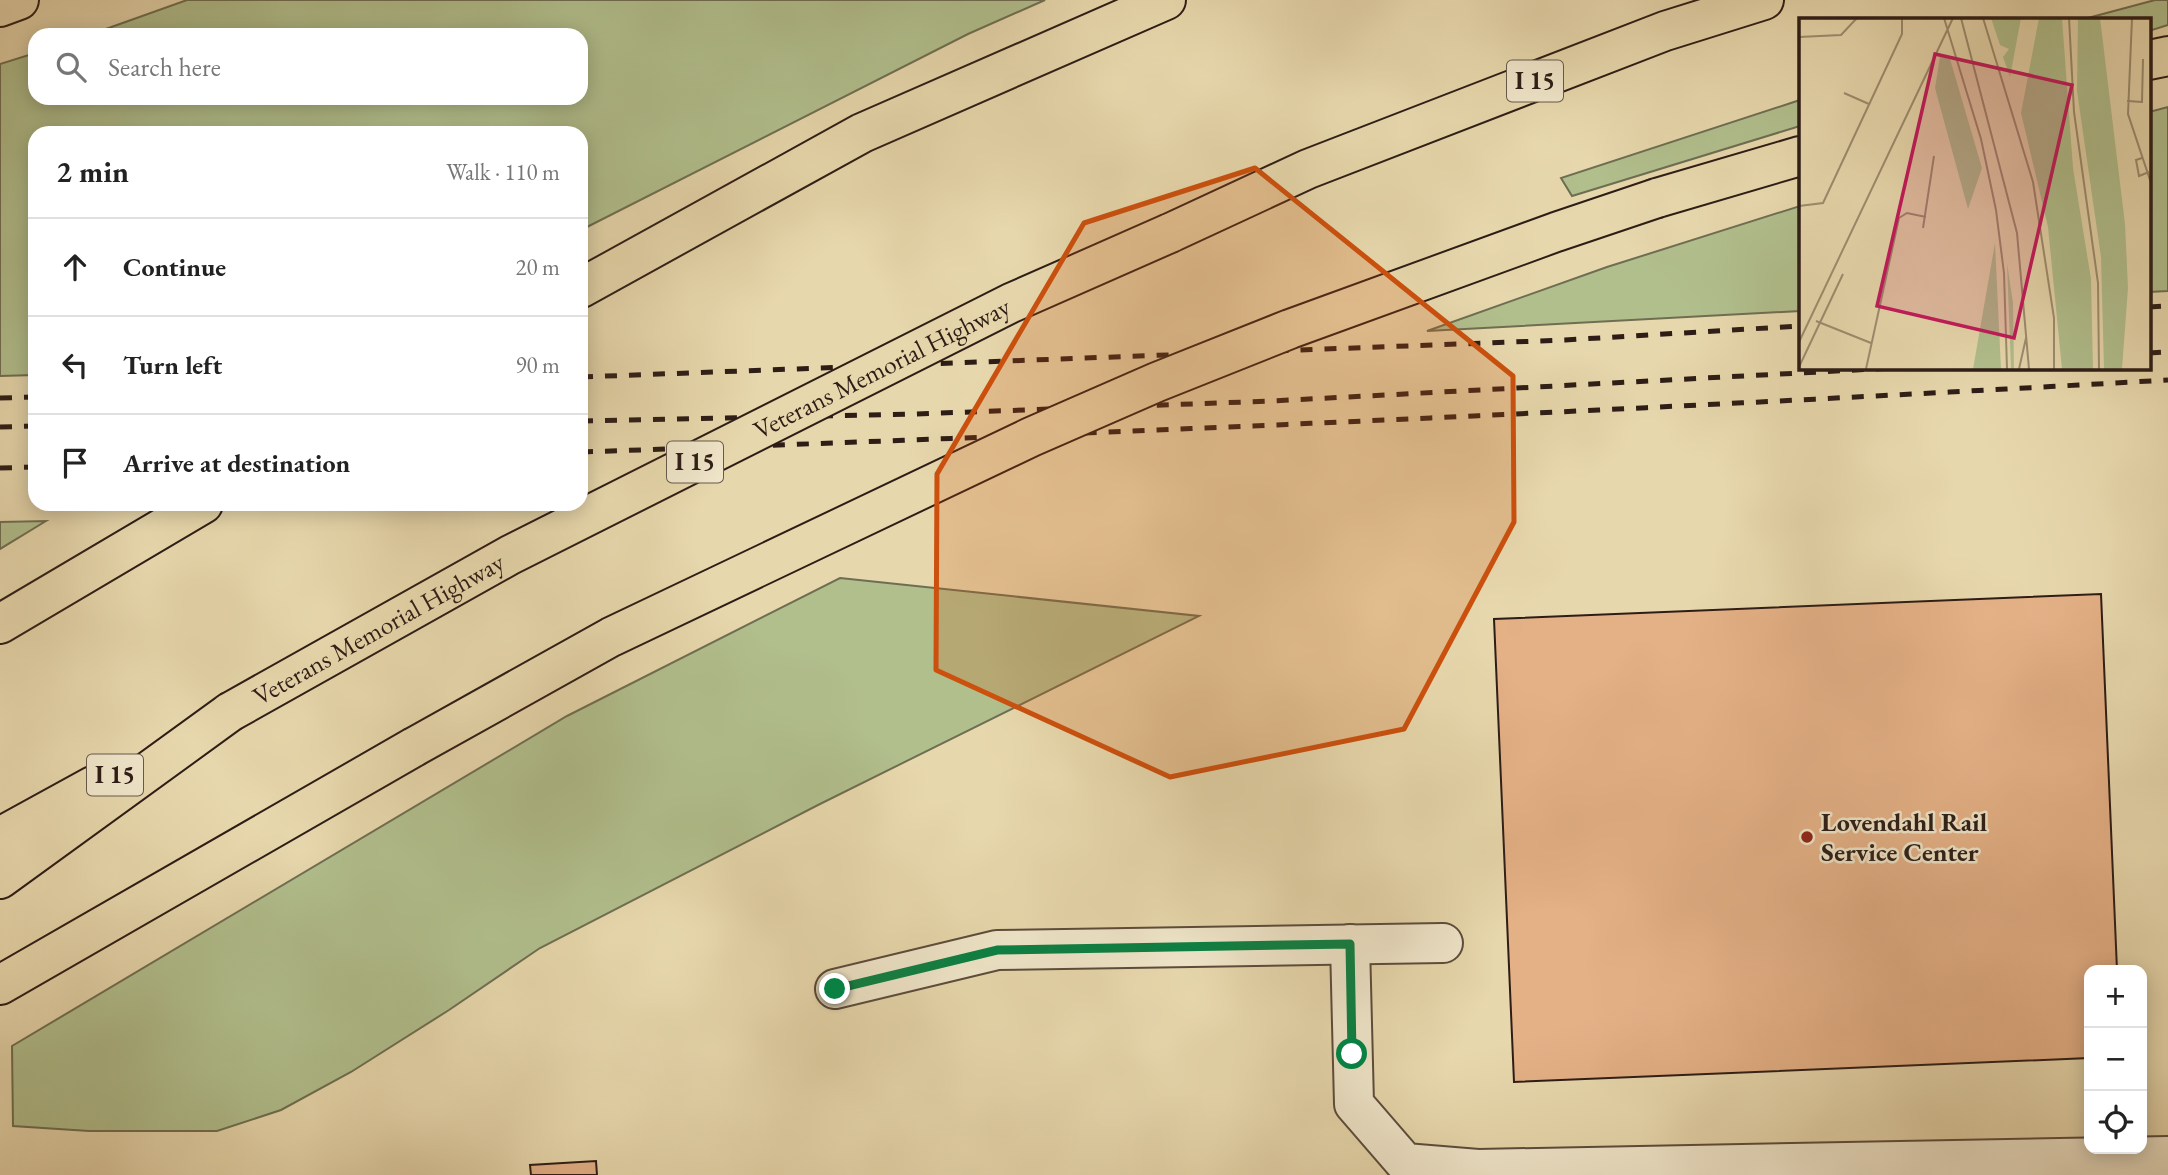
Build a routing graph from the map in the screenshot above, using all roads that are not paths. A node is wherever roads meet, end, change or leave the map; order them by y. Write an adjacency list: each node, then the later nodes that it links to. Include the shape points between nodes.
1 (19, 0): 4 (highway)
2 (1166, 0): 8 (highway, via 862,133)
3 (1764, 0): 11 (highway, Veterans Memorial Highway / I 15, bridge, via 1665,31 1308,169 1011,303 510,555)
4 (0, 7)
5 (2168, 55): 6 (highway)
6 (2150, 60)
7 (1799, 157): 16 (highway, bridge, via 1556,232 1290,329 1031,437 611,637)
8 (588, 284)
9 (191, 511): 10 (highway)
10 (0, 624)
11 (230, 712): 12 (highway, Veterans Memorial Highway / I 15); 13 (highway)
12 (0, 837)
13 (0, 879)
14 (1443, 943): 15 (lane)
15 (1350, 944): 17 (lane, via 997,950); 18 (lane, via 1354,1104 1405,1163 1478,1169)
16 (0, 985)
17 (835, 989)
18 (2168, 1157)

